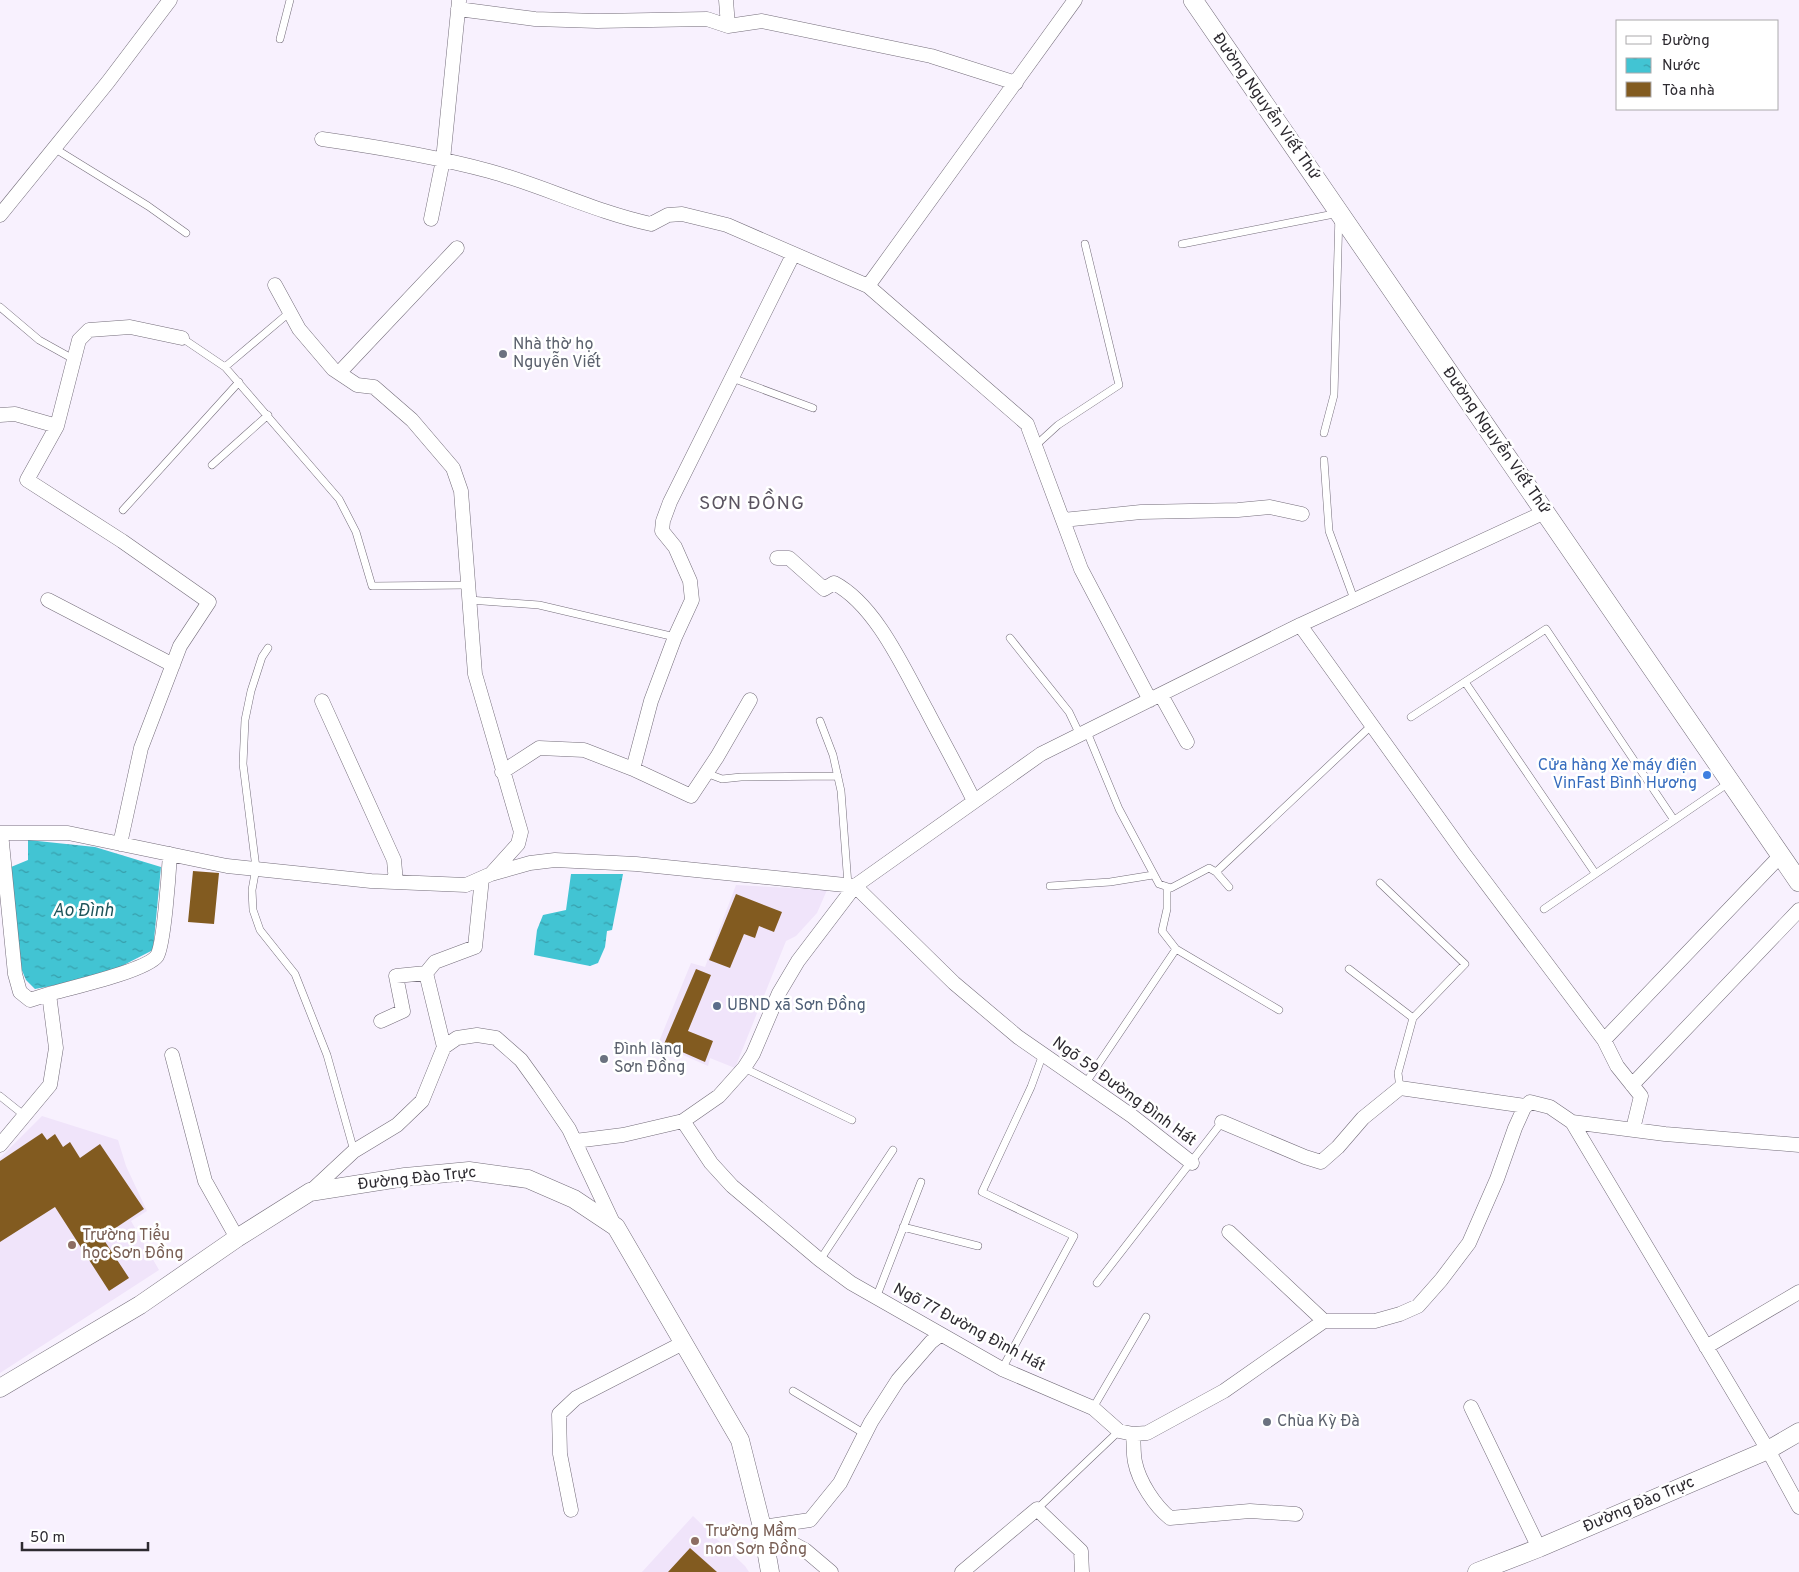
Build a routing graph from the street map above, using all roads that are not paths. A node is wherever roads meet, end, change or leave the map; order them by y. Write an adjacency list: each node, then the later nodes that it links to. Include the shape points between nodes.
1 (170, 0): 11 (street)
2 (290, 0): 8 (lane)
3 (726, 0): 7 (street)
4 (1075, 0): 9 (street)
5 (1192, 0): 13 (main road, Đường Nguyễn Viết Thứ)
6 (458, 4): 7 (street, via 544,19 707,19); 12 (street)
7 (728, 26): 9 (street, via 762,21 841,36 931,56)
8 (280, 39)
9 (1016, 83): 22 (street)
10 (322, 139): 12 (street, via 401,150)
11 (54, 148): 14 (street); 16 (lane)
12 (443, 160): 15 (street); 20 (street, via 490,172 623,218 651,224 668,215 682,214 727,225)
13 (1339, 213): 18 (lane); 35 (lane, via 1334,395); 40 (main road, Đường Nguyễn Viết Thứ)
14 (0, 215)
15 (431, 219)
16 (186, 233)
17 (1085, 244): 36 (lane, via 1119,385 1058,425)
18 (1182, 244)
19 (458, 248): 28 (street)
20 (793, 255): 22 (street); 29 (street)
21 (275, 285): 24 (street)
22 (868, 286): 36 (street, via 1027,424)
23 (0, 307): 26 (lane, via 39,340)
24 (290, 312): 27 (lane); 28 (street, via 299,329)
25 (182, 338): 26 (street, via 130,327 88,330 79,340); 27 (lane)
26 (75, 360): 34 (street)
27 (225, 367): 30 (lane)
28 (340, 373): 44 (street, via 357,385 374,387 412,420 453,468 461,490)
29 (732, 378): 31 (lane); 49 (street, via 663,521 662,531 675,548 691,590 692,600)
30 (239, 382): 33 (lane); 39 (lane)
31 (813, 408)
32 (0, 415): 34 (street, via 15,414)
33 (268, 415): 38 (lane); 44 (lane, via 339,499 356,532 372,586)
34 (57, 426): 52 (street, via 27,480 209,602 180,646)
35 (1324, 433)
36 (1035, 446): 42 (street)
37 (1324, 460): 47 (lane, via 1329,531)
38 (212, 465)
39 (123, 510)
40 (1545, 512): 47 (street); 66 (main road, Đường Nguyễn Viết Thứ)
41 (1302, 514): 42 (street, via 1270,508 1141,512)
42 (1063, 520): 54 (street, via 1081,569)
43 (777, 558): 67 (street, via 789,558 824,589 834,583 842,587 872,619 901,662)
44 (468, 585): 46 (street)
45 (48, 600): 52 (street)
46 (469, 600): 49 (lane, via 539,605); 63 (street, via 475,674)
47 (1354, 600): 48 (street)
48 (1300, 625): 54 (street); 59 (street)
49 (675, 637): 62 (street, via 651,701)
50 (1010, 638): 60 (lane)
51 (268, 648): 73 (lane, via 262,657 245,720 243,764)
52 (172, 665): 70 (street, via 141,748)
53 (1466, 682): 57 (lane); 68 (lane, via 1546,629); 75 (lane)
54 (1156, 698): 60 (street); 61 (street)
55 (750, 700): 64 (street)
56 (322, 701): 78 (street, via 394,860)
57 (1411, 717)
58 (820, 721): 65 (lane)
59 (1372, 725): 74 (lane); 94 (street)
60 (1084, 733): 67 (street, via 1041,754); 76 (lane)
61 (1187, 742)
62 (633, 769): 63 (street, via 584,750 539,748); 64 (street, via 691,796)
63 (502, 772): 77 (street, via 521,832 518,844)
64 (706, 774): 65 (lane, via 722,779)
65 (838, 776): 81 (lane)
66 (1730, 782): 68 (lane); 72 (main road, Đường Nguyễn Viết Thứ)
67 (974, 801): 81 (street)
68 (1674, 820): 75 (lane)
69 (0, 833): 70 (street, via 68,833); 90 (street, via 15,974 20,992 30,1000)
70 (120, 844): 71 (street)
71 (170, 854): 73 (street, via 228,866); 90 (street, via 164,922 157,956 132,970)
72 (1782, 854): 79 (main road, Đường Nguyễn Viết Thứ); 94 (street)
73 (256, 868): 78 (street); 114 (lane, via 253,910 260,930 295,974 327,1055)
74 (1216, 872): 83 (lane, via 1208,868 1180,885); 84 (lane)
75 (1595, 873): 85 (lane)
76 (1154, 875): 82 (lane); 83 (lane, via 1159,884)
77 (486, 876): 78 (street, via 466,885); 81 (street, via 530,863 555,860 636,864); 89 (street, via 474,947 435,962)
78 (396, 882)
79 (1799, 882)
80 (1380, 883): 92 (lane, via 1465,964)
81 (851, 885): 96 (street, Ngõ 59 Đường Đình Hát, via 954,983); 98 (street, via 779,993)
82 (1050, 886)
83 (1167, 887): 87 (lane, via 1162,931)
84 (1229, 887)
85 (1544, 909)
86 (1799, 910): 100 (street)
87 (1176, 949): 91 (lane); 99 (lane)
88 (1349, 969): 92 (lane)
89 (426, 973): 93 (street, via 396,976 402,1011); 95 (street)
90 (49, 994): 104 (street, via 56,1048 54,1070 50,1085)
91 (1280, 1010)
92 (1413, 1018): 101 (lane, via 1398,1073)
93 (381, 1021)
94 (1604, 1040): 100 (street, via 1617,1066)
95 (444, 1047): 110 (street, via 457,1038 477,1035 496,1038 521,1060); 114 (street, via 422,1101 397,1125)
96 (1043, 1054): 99 (street, Ngõ 59 Đường Đình Hát); 132 (lane, via 1032,1087 982,1192 1074,1236)
97 (172, 1055): 121 (street, via 205,1181)
98 (744, 1068): 105 (lane); 106 (street, via 718,1096)
99 (1085, 1084): 115 (street, Ngõ 59 Đường Đình Hát)
100 (1632, 1085): 109 (street, via 1640,1096)
101 (1400, 1088): 103 (street); 107 (street, Ngõ 59 Đường Đình Hát, via 1363,1118 1321,1162)
102 (0, 1096): 104 (lane)
103 (1526, 1106): 108 (street, via 1530,1102 1550,1107); 128 (street, via 1469,1243 1418,1306 1375,1321)
104 (26, 1116): 111 (street)
105 (852, 1120)
106 (683, 1121): 110 (street, via 623,1135); 123 (street, Ngõ 77 Đường Đình Hát, via 706,1157 732,1186)
107 (1222, 1122): 115 (lane, Ngõ 59 Đường Đình Hát)
108 (1572, 1122): 109 (street); 131 (street)
109 (1633, 1129): 112 (street)
110 (575, 1141): 118 (street)
111 (0, 1145)
112 (1799, 1145)
113 (893, 1150): 123 (lane)
114 (354, 1152): 117 (street)
115 (1192, 1163): 124 (lane)
116 (921, 1182): 119 (lane)
117 (310, 1192): 118 (street, Đường Đào Trực, via 469,1171 528,1179 574,1199); 121 (street, Đường Đào Trực)
118 (616, 1227): 130 (street, Đường Đào Trực)
119 (903, 1227): 122 (lane); 126 (lane)
120 (1229, 1232): 128 (street)
121 (237, 1238): 133 (street, Đường Đào Trực, via 140,1305)
122 (978, 1246)
123 (820, 1260): 126 (street, Ngõ 77 Đường Đình Hát)
124 (1097, 1283)
125 (1799, 1292): 131 (street)
126 (876, 1298): 129 (street, Ngõ 77 Đường Đình Hát)
127 (1146, 1317): 136 (lane)
128 (1324, 1321): 140 (street, Ngõ 77 Đường Đình Hát, via 1224,1391 1147,1433)
129 (940, 1335): 132 (street, Ngõ 77 Đường Đình Hát); 139 (street, via 930,1342 898,1380)
130 (683, 1343): 144 (street, via 576,1398 559,1414 560,1454); 146 (street, Đường Đào Trực, via 740,1440)
131 (1706, 1347): 141 (street)
132 (1002, 1369): 136 (street, Ngõ 77 Đường Đình Hát)
133 (0, 1388)
134 (793, 1391): 139 (lane)
135 (1471, 1407): 147 (street)
136 (1093, 1408): 137 (street, Ngõ 77 Đường Đình Hát)
137 (1119, 1431): 140 (street, Ngõ 77 Đường Đình Hát); 143 (lane)
138 (1799, 1432): 141 (street, Đường Đào Trực)
139 (865, 1434): 146 (street, via 840,1483 810,1520)
140 (1133, 1434): 145 (street, via 1135,1462 1143,1483 1161,1511 1170,1518 1250,1511)
141 (1768, 1450): 142 (street); 147 (street, Đường Đào Trực)
142 (1799, 1507)
143 (1036, 1509): 150 (street); 151 (street, via 1082,1551)
144 (571, 1510)
145 (1296, 1514)
146 (762, 1527): 148 (street, Đường Đào Trực); 149 (street, via 804,1550)
147 (1539, 1548): 152 (street, Đường Đào Trực)
148 (770, 1572)
149 (831, 1572)
150 (962, 1572)
151 (1082, 1572)
152 (1477, 1572)

